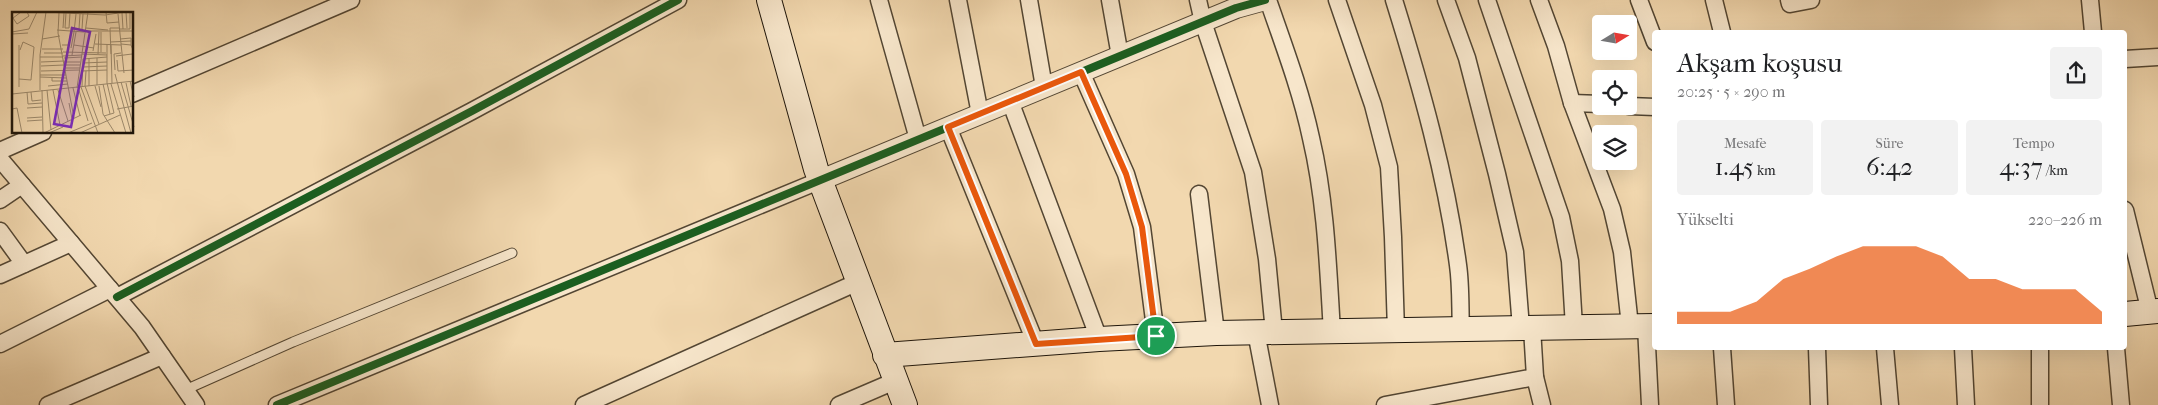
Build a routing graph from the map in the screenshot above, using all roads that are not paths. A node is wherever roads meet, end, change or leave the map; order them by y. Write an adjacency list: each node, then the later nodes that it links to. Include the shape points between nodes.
1 (351, 0): 30 (street)
2 (678, 0): 53 (street, via 472,111)
3 (769, 0): 42 (main road)
4 (879, 0): 39 (street)
5 (958, 0): 36 (street)
6 (1029, 0): 29 (street)
7 (1110, 0): 25 (street)
8 (1198, 0): 21 (street)
9 (1266, 0): 20 (street); 62 (street, via 1293,69 1312,139 1326,226)
10 (1337, 0): 60 (street, via 1373,105 1389,167)
11 (1394, 0): 59 (street, via 1425,99 1448,209 1458,266)
12 (1446, 0): 58 (street, via 1467,58 1499,182 1515,252)
13 (1487, 0): 57 (street, via 1561,217 1570,261)
14 (1539, 0): 32 (street)
15 (1639, 0): 24 (street)
16 (1714, 0): 22 (street)
17 (1789, 0): 18 (street, via 1790,4)
18 (1811, 0)
19 (2090, 0): 23 (street)
20 (1240, 3): 21 (street)
21 (1203, 22): 25 (street); 61 (street, via 1253,172 1267,260)
22 (1722, 30)
23 (2093, 30)
24 (1652, 34)
25 (1120, 56): 28 (street)
26 (2158, 57): 27 (street)
27 (2127, 59)
28 (1081, 72): 29 (street); 64 (street, via 1126,174 1142,227)
29 (1044, 87): 31 (street)
30 (134, 93)
31 (1010, 101): 36 (street); 65 (street)
32 (1572, 103): 33 (street); 56 (street, via 1614,217)
33 (1592, 104)
34 (1637, 106): 35 (street)
35 (1652, 107)
36 (980, 114): 37 (street)
37 (948, 127): 39 (street); 67 (street)
38 (38, 134): 40 (street)
39 (918, 139): 42 (street)
40 (0, 151)
41 (0, 159): 43 (street)
42 (820, 180): 52 (main road); 82 (street)
43 (22, 185): 45 (street); 48 (street)
44 (1199, 194): 63 (street)
45 (0, 200)
46 (2127, 217): 54 (street)
47 (0, 231): 50 (street)
48 (71, 243): 50 (street); 53 (street)
49 (512, 253): 78 (lane, via 292,342)
50 (24, 264): 51 (street)
51 (0, 275)
52 (858, 282): 74 (main road); 83 (street)
53 (114, 293): 66 (street); 75 (street)
54 (2154, 311): 55 (main road)
55 (2127, 314)
56 (1644, 326): 57 (main road); 89 (street)
57 (1574, 327): 58 (main road)
58 (1527, 328): 59 (main road); 76 (street)
59 (1461, 330): 60 (main road)
60 (1396, 331): 62 (main road)
61 (1265, 332): 62 (main road); 63 (main road); 86 (street)
62 (1332, 332)
63 (1216, 334): 64 (main road)
64 (1156, 336): 65 (main road)
65 (1099, 340): 67 (main road)
66 (0, 344)
67 (1036, 344): 74 (main road)
68 (1722, 350): 90 (street)
69 (1817, 350): 91 (street)
70 (1885, 350): 92 (street)
71 (1963, 350): 93 (street)
72 (2040, 350): 94 (street)
73 (2116, 350): 95 (street)
74 (885, 355): 77 (main road)
75 (162, 356): 78 (street); 80 (street)
76 (1535, 377): 79 (street); 88 (street)
77 (895, 381): 84 (street); 85 (main road)
78 (185, 390): 81 (street)
79 (1450, 399): 87 (street)
80 (48, 405)
81 (196, 405)
82 (277, 405)
83 (584, 405)
84 (839, 405)
85 (905, 405)
86 (1270, 405)
87 (1385, 405)
88 (1542, 405)
89 (1650, 405)
90 (1726, 405)
91 (1819, 405)
92 (1890, 405)
93 (1966, 405)
94 (2040, 405)
95 (2121, 405)

